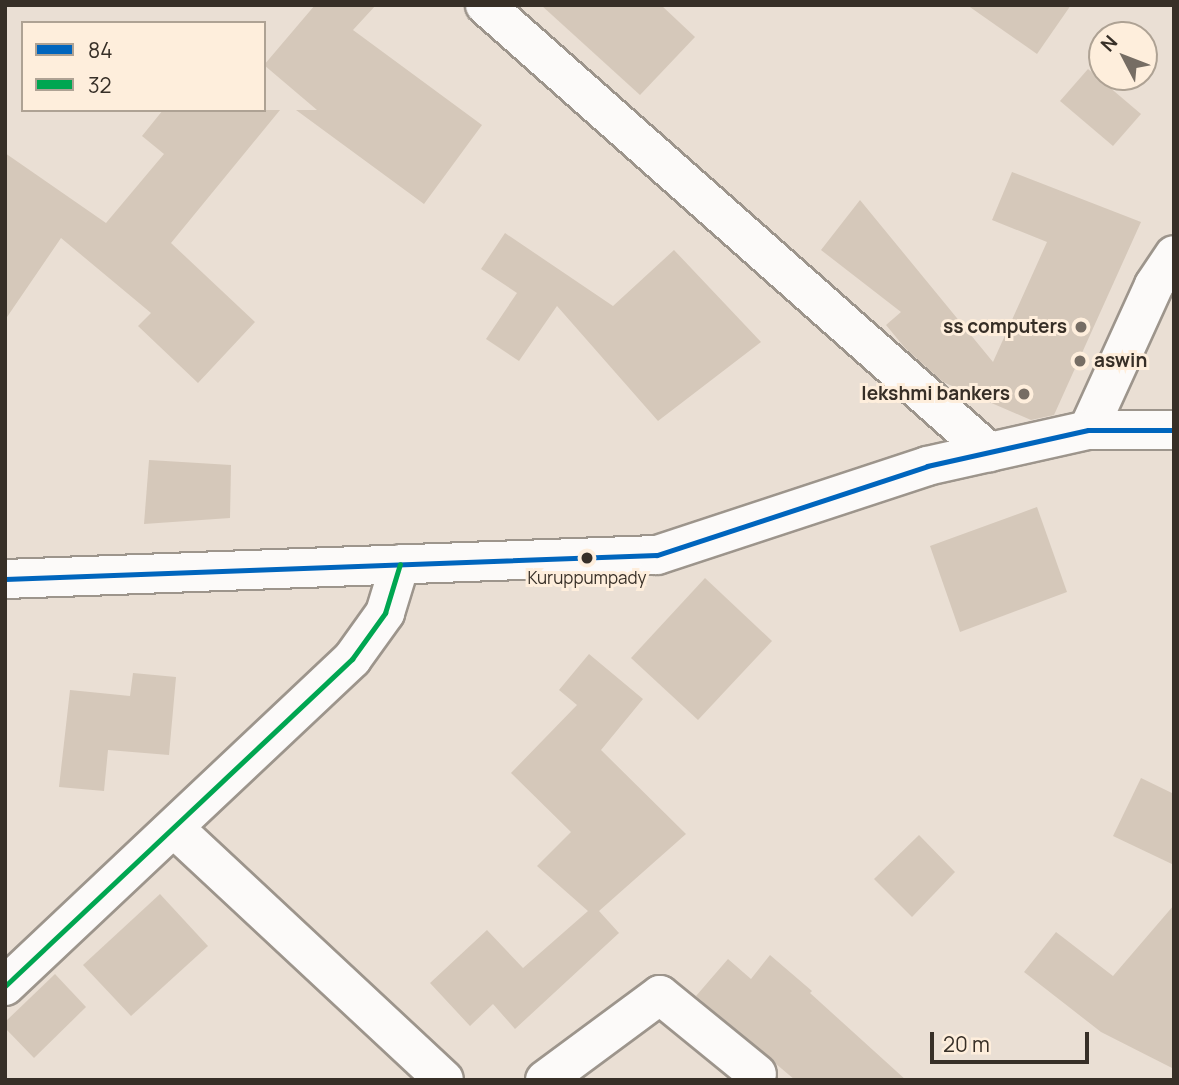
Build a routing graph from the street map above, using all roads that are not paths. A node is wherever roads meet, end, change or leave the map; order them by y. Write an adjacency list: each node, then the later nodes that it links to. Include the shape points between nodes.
1 (485, 5): 5 (street)
2 (1174, 255): 3 (street, via 1154,285)
3 (1088, 429): 4 (street); 5 (street)
4 (1174, 430)
5 (989, 452): 6 (street, via 927,466 657,555)
6 (400, 564): 7 (street); 8 (street, via 385,613 352,659)
7 (5, 579)
8 (174, 828): 9 (street); 11 (street)
9 (5, 986)
10 (757, 1074): 12 (street, via 660,995)
11 (444, 1080)
12 (545, 1080)

